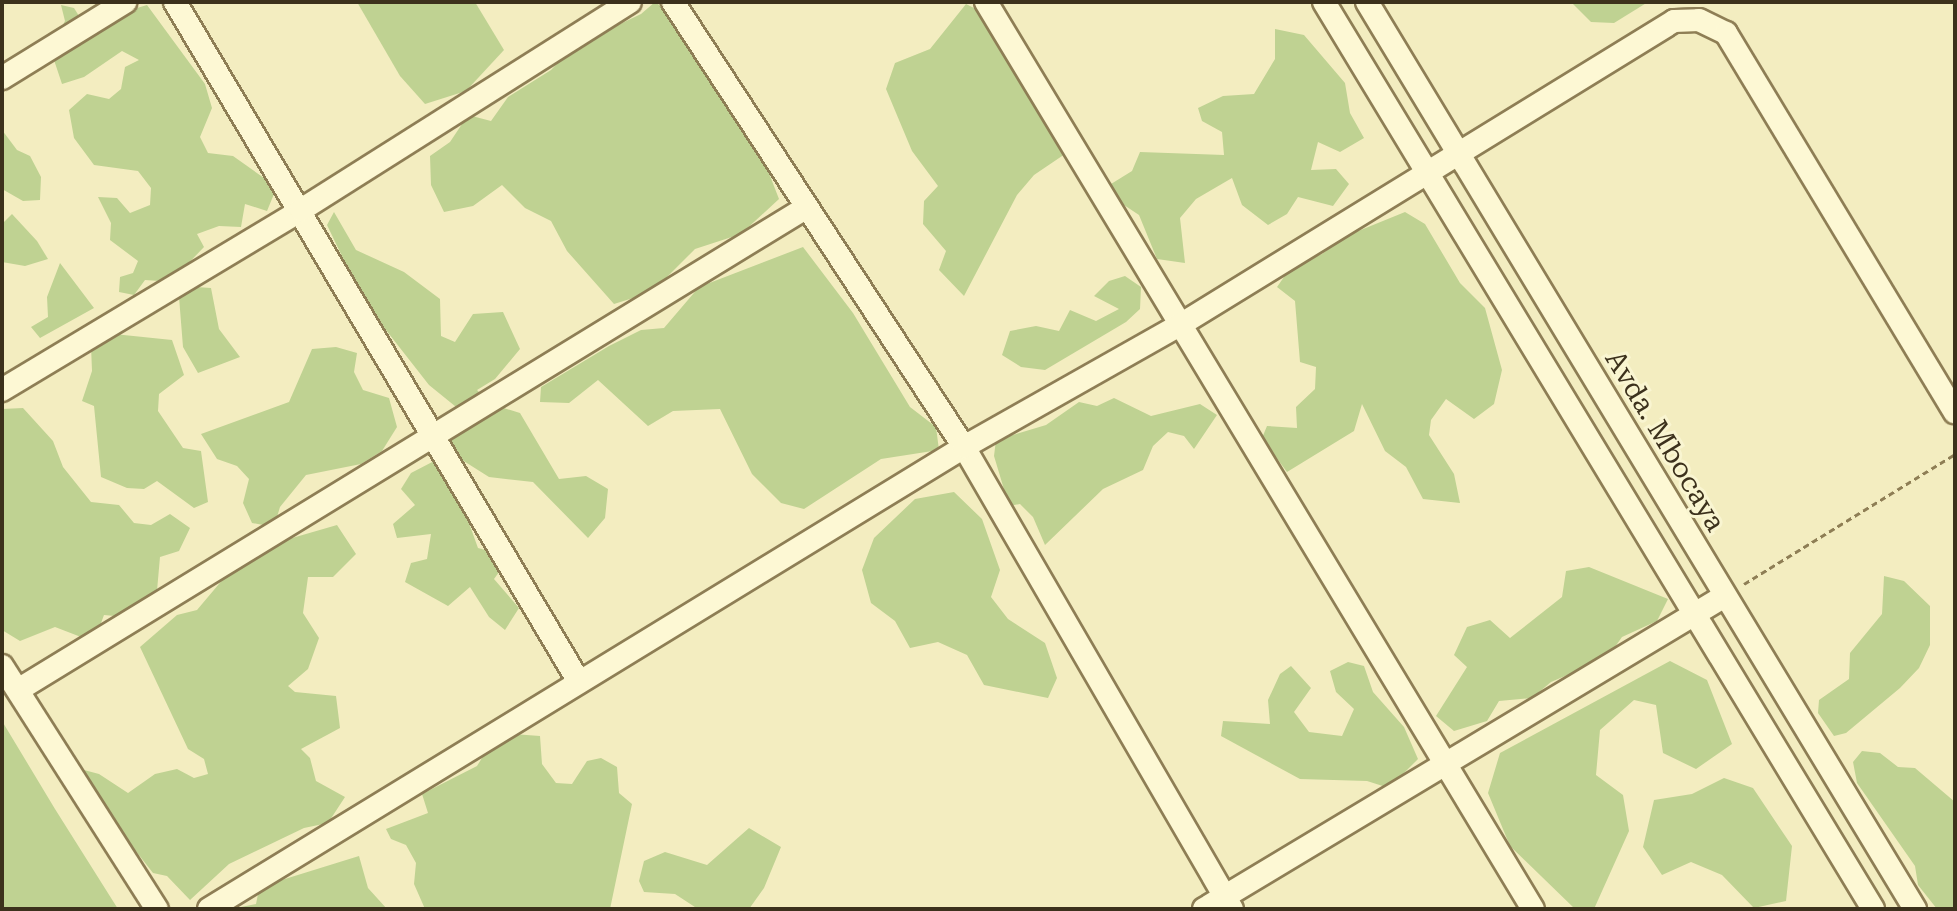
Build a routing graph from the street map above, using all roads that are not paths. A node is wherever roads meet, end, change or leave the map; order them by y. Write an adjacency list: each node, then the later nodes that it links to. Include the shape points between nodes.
1 (125, 2): 10 (street)
2 (175, 2): 14 (street)
3 (630, 2): 14 (street)
4 (673, 2): 13 (street)
5 (986, 2): 15 (street)
6 (1324, 2): 12 (street)
7 (1367, 2): 11 (street, Avda. Mbocaya)
8 (1696, 2): 9 (street)
9 (1711, 26): 11 (street, via 1699,20 1674,21); 17 (street, via 1726,33)
10 (2, 78)
11 (1458, 154): 12 (street); 20 (street, Avda. Mbocaya)
12 (1427, 172): 15 (street); 21 (street)
13 (807, 207): 18 (street); 19 (street)
14 (301, 210): 16 (street); 18 (street)
15 (1180, 325): 19 (street); 25 (street)
16 (2, 390)
17 (1955, 412)
18 (434, 435): 23 (street); 24 (street)
19 (964, 447): 23 (street); 26 (street)
20 (1723, 597): 21 (street); 32 (street, Avda. Mbocaya)
21 (1695, 616): 25 (street); 31 (street)
22 (2, 666): 24 (street)
23 (579, 682): 28 (street)
24 (18, 690): 27 (street)
25 (1446, 766): 26 (street); 30 (street)
26 (1228, 903): 29 (street)
27 (157, 909)
28 (209, 909)
29 (1204, 909)
30 (1533, 909)
31 (1873, 909)
32 (1915, 909)

